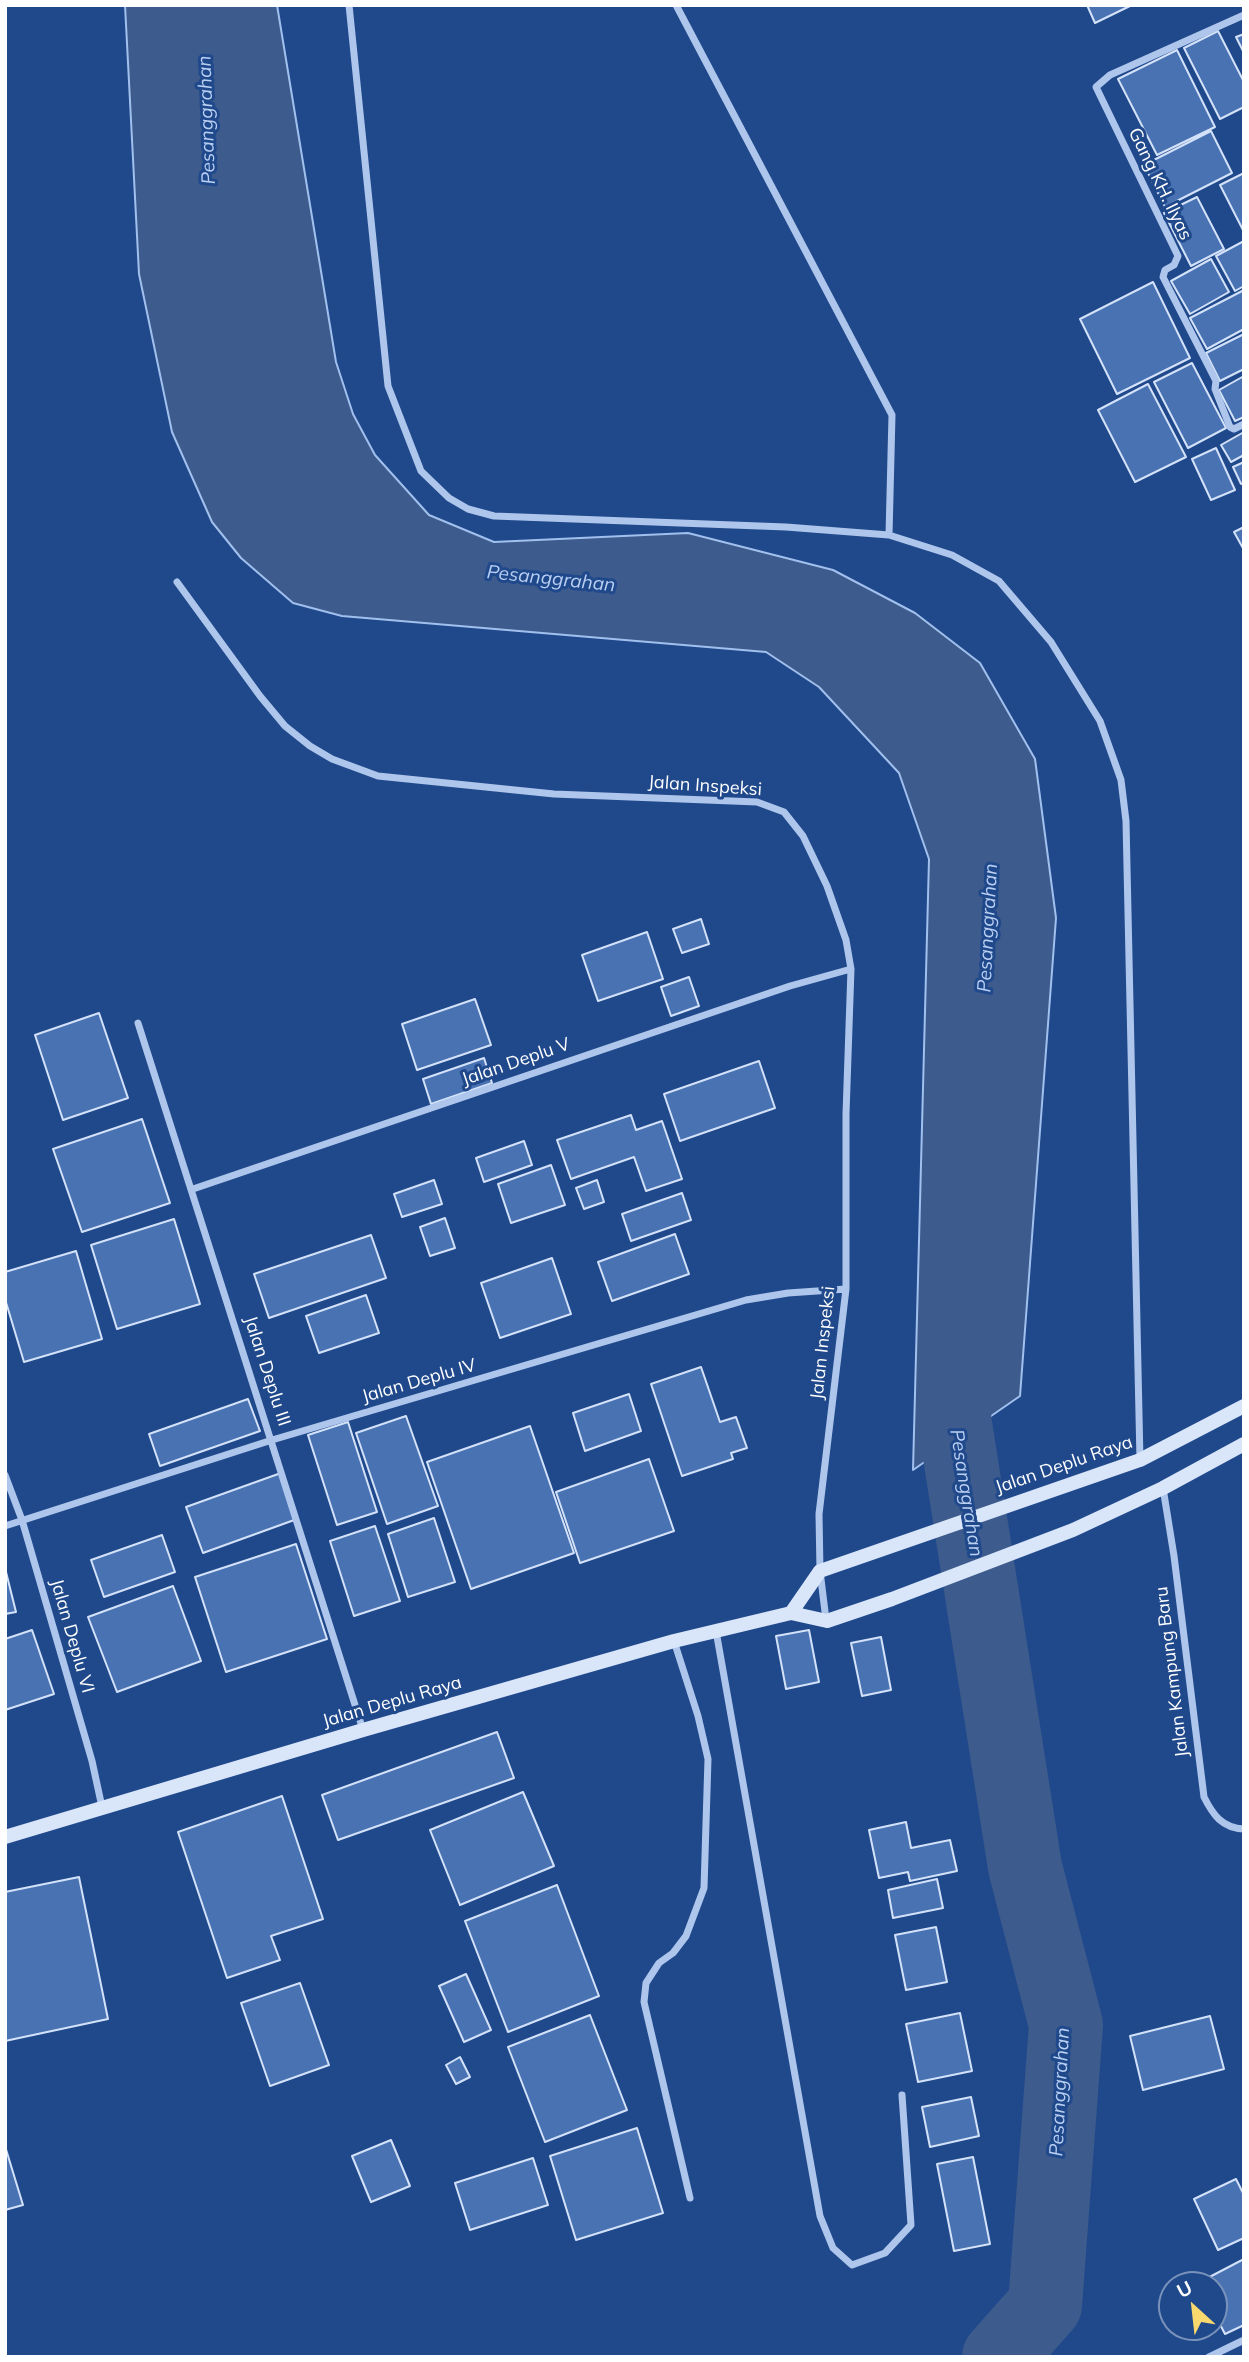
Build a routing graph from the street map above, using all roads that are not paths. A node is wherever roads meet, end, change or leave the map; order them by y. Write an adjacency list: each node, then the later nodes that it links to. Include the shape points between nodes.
1 (349, 5): 6 (street, via 388,386 421,471 449,498 494,516)
2 (676, 5): 6 (street, via 892,415)
3 (1237, 5): 4 (street)
4 (1243, 15): 5 (street, Gang KH. Ilyas, via 1110,75 1096,87 1178,256 1163,277 1216,381 1230,427)
5 (1244, 424)
6 (889, 535): 15 (street, via 953,555 999,581 1051,642 1100,721 1121,780 1126,821)
7 (177, 582): 8 (street, Jalan Inspeksi, via 285,726 332,759 378,776 554,794 757,802 784,812 803,836 827,886)
8 (851, 968): 10 (street, Jalan Deplu V); 11 (street, Jalan Inspeksi)
9 (138, 1023): 10 (street, Jalan Deplu III)
10 (193, 1189): 13 (street, Jalan Deplu III)
11 (846, 1289): 13 (street, Jalan Deplu IV, via 746,1300); 20 (street, Jalan Inspeksi, via 819,1514)
12 (1244, 1406): 15 (main road, Jalan Deplu Raya)
13 (272, 1440): 18 (street, Jalan Deplu IV); 25 (street, Jalan Deplu III)
14 (1244, 1444): 17 (main road)
15 (1139, 1460): 20 (main road, Jalan Deplu Raya)
16 (5, 1475): 18 (street, Jalan Deplu VI)
17 (1163, 1488): 22 (main road, via 1073,1530); 27 (street, Jalan Kampung Baru, via 1204,1797 1213,1814 1228,1827)
18 (22, 1520): 19 (street, Jalan Deplu IV); 26 (street, Jalan Deplu VI)
19 (5, 1527)
20 (820, 1571): 21 (main road); 22 (street, Jalan Inspeksi)
21 (791, 1613): 22 (main road, Jalan Deplu Raya); 23 (main road, Jalan Deplu Raya)
22 (827, 1621)
23 (716, 1631): 24 (main road, Jalan Deplu Raya); 29 (street, via 820,2216 833,2248 852,2265 885,2253 912,2225)
24 (674, 1642): 25 (main road, Jalan Deplu Raya); 30 (street, via 708,1759 704,1888 686,1936 646,1983 644,2002)
25 (363, 1730): 26 (main road, Jalan Deplu Raya)
26 (102, 1807): 28 (main road, Jalan Deplu Raya)
27 (1244, 1829)
28 (5, 1837)
29 (902, 2095)
30 (690, 2198)
31 (1244, 2340): 32 (street)
32 (1209, 2357)

